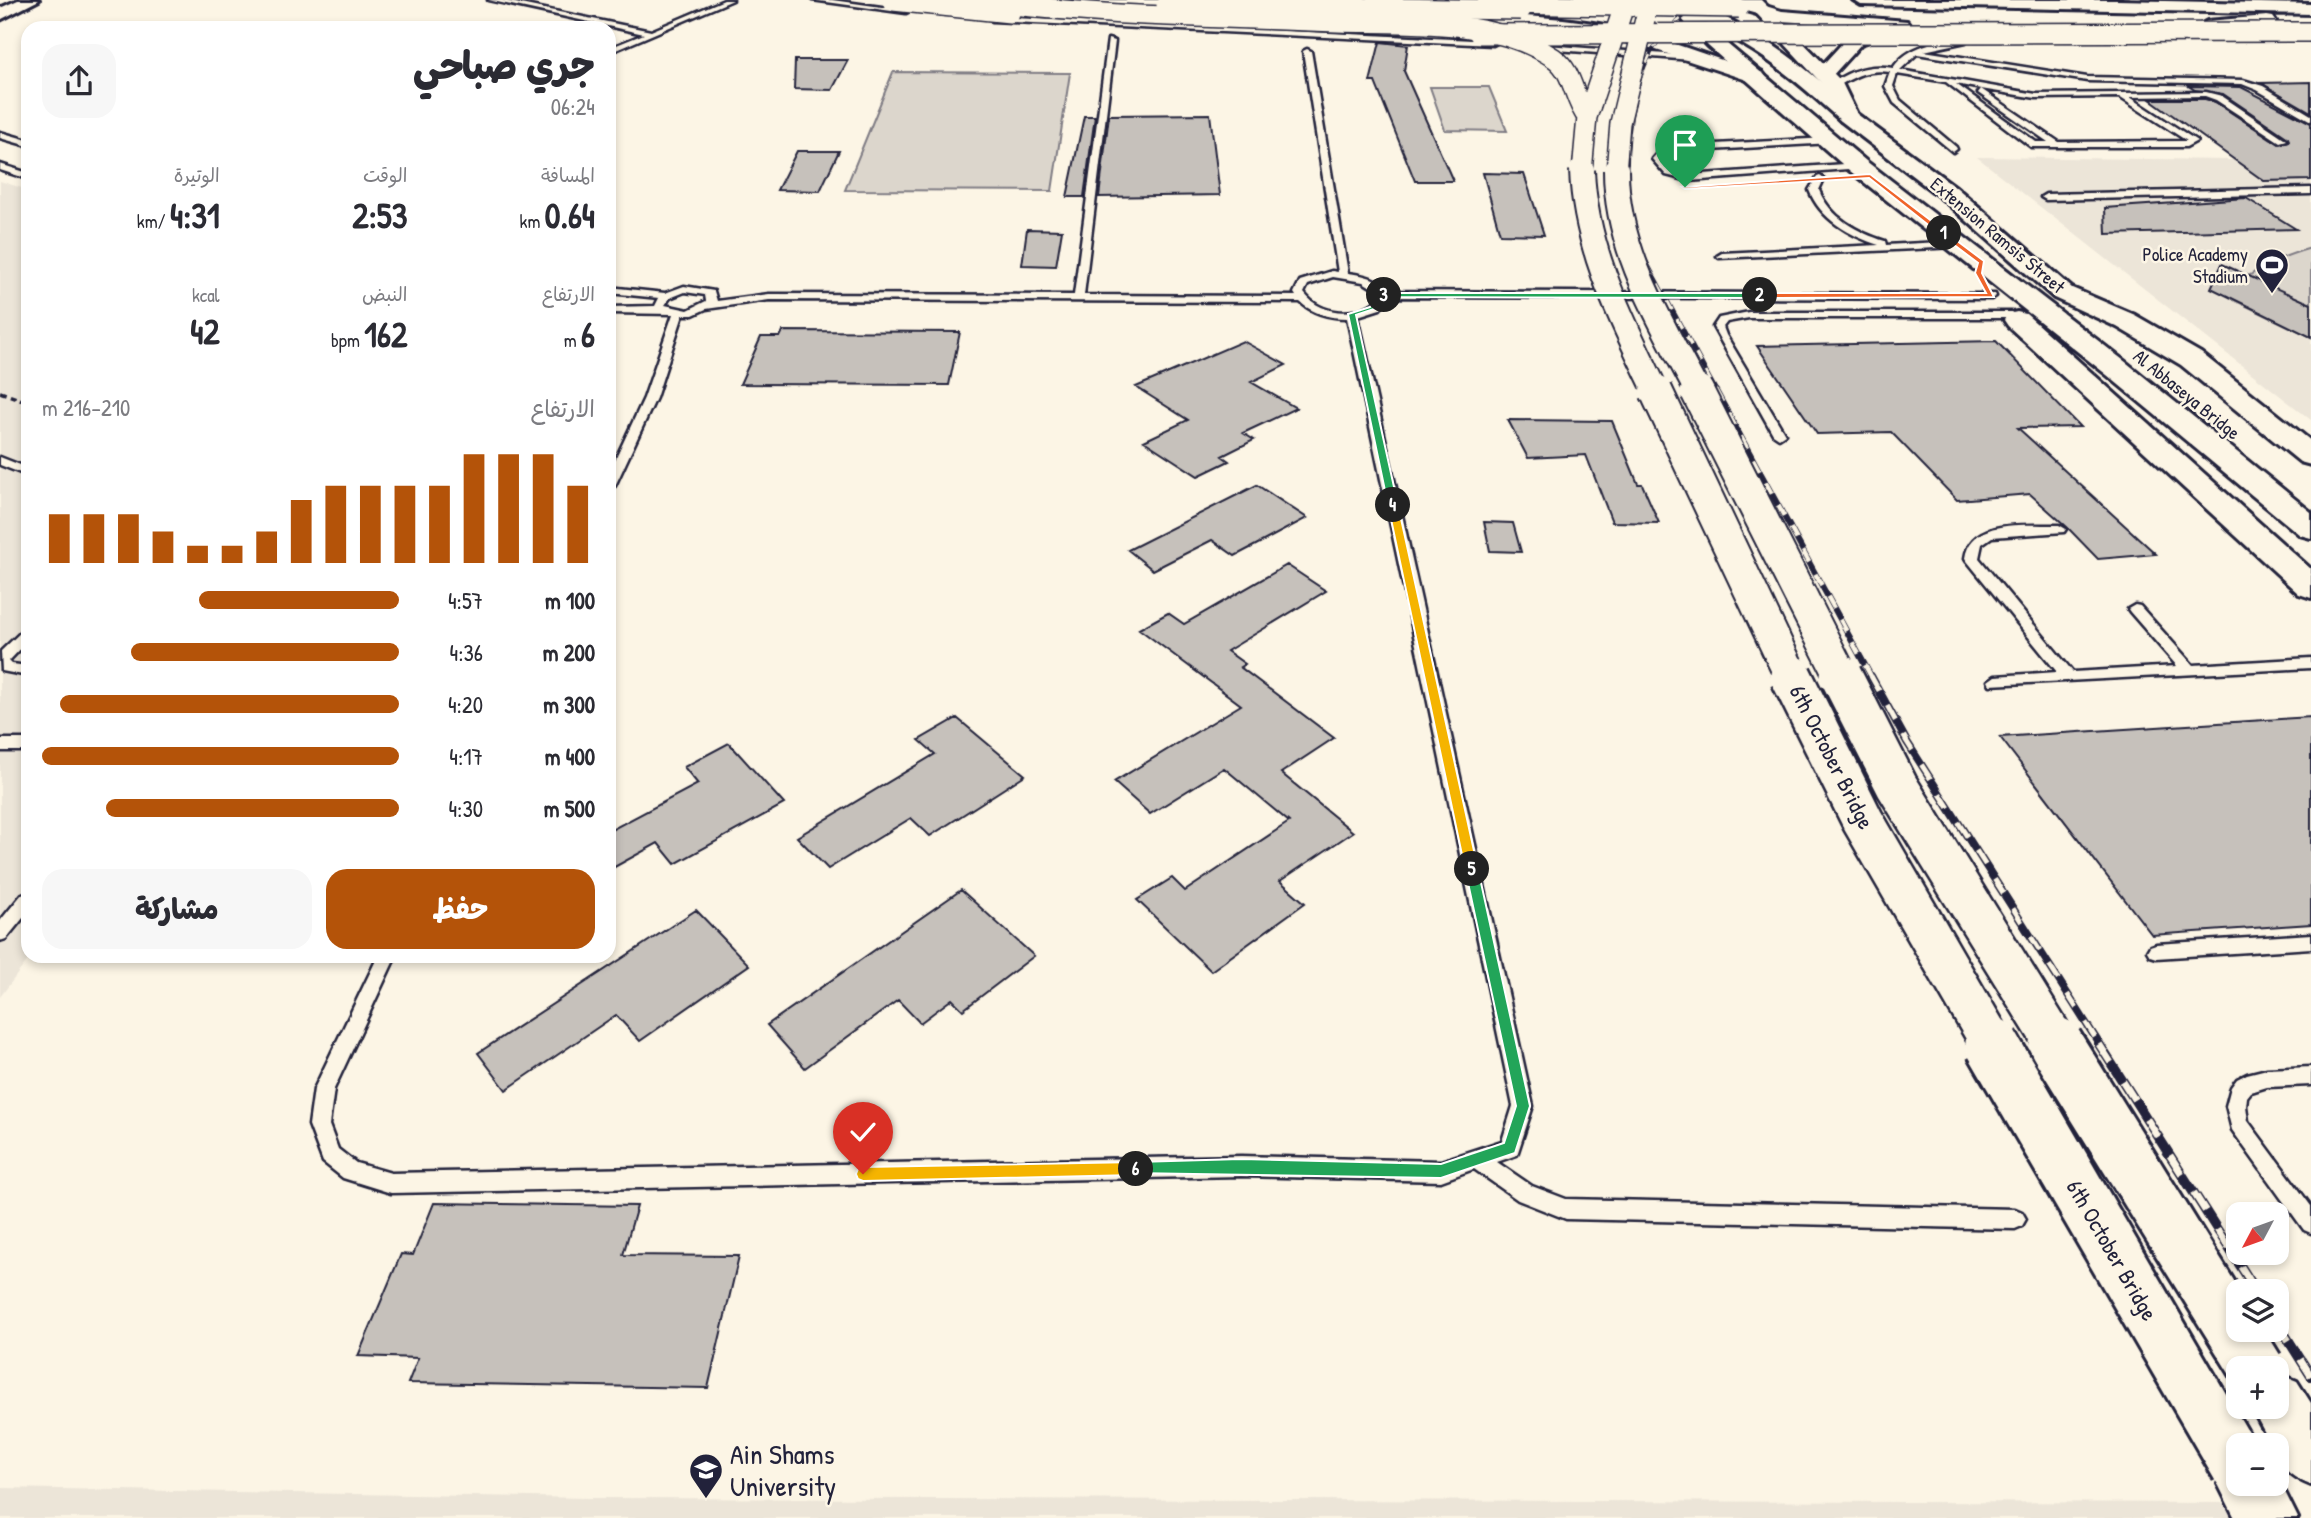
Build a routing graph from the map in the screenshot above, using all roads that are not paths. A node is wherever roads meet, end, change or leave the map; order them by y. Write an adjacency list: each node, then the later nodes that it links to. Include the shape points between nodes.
1 (31, 0): 17 (main road)
2 (491, 0): 19 (lane)
3 (730, 0): 26 (lane)
4 (815, 0): 33 (lane, via 1038,22 1471,42)
5 (962, 0): 41 (main road, bridge, via 1160,16 1422,25 1485,33 1528,45 1560,62 1572,77 1577,102)
6 (1035, 0): 20 (main road, via 1158,11)
7 (1073, 0): 18 (main road, bridge, via 1166,5)
8 (1250, 0): 18 (main road, bridge)
9 (1532, 0): 20 (main road, via 1527,15)
10 (1626, 0): 41 (main road, 6th October Bridge, bridge)
11 (1728, 0): 15 (main road)
12 (1863, 0): 16 (main road); 23 (main road, via 1860,10)
13 (893, 1): 25 (main road, bridge, via 1132,22 1459,34)
14 (1664, 2): 36 (main road, Extension Ramsis Street); 42 (main road, via 1757,40 1798,70); 104 (main road, 6th October Bridge, bridge, via 1618,122 1614,159 1620,217 1644,287 1897,786)
15 (1759, 6): 23 (main road, via 1808,19); 37 (main road, Extension Ramsis Street)
16 (2311, 10): 18 (main road)
17 (0, 15)
18 (2193, 18): 21 (main road)
19 (592, 21)
20 (1516, 21): 33 (main road, via 1613,32)
21 (2267, 21): 22 (main road); 23 (main road, via 2209,26)
22 (2311, 21)
23 (1908, 24): 37 (main road, via 1855,40)
24 (616, 26): 26 (lane)
25 (2311, 32)
26 (650, 33): 30 (lane)
27 (1963, 40): 29 (lane)
28 (1111, 41): 68 (lane)
29 (1929, 46): 32 (lane); 35 (lane, via 2022,60)
30 (616, 48)
31 (1307, 51): 63 (lane)
32 (1916, 52): 34 (lane); 35 (lane)
33 (1696, 58): 36 (main road)
34 (1895, 69): 37 (lane); 38 (lane); 51 (lane, via 1891,94)
35 (2054, 73): 43 (lane, via 2097,80 2243,82)
36 (1756, 77): 48 (main road, Extension Ramsis Street)
37 (1829, 79): 42 (main road, Extension Ramsis Street)
38 (1944, 79): 39 (lane); 45 (lane)
39 (1974, 86): 40 (lane, via 2051,97); 44 (lane)
40 (2122, 96): 49 (lane, via 2210,95); 50 (lane, via 2193,141)
41 (1587, 117): 106 (main road, 6th October Bridge, bridge, via 1582,156 1585,199 1606,285 1811,719 1879,849)
42 (1848, 117): 65 (main road, Extension Ramsis Street, via 1948,192)
43 (2311, 119)
44 (2024, 121): 45 (lane); 50 (lane)
45 (2001, 122): 50 (lane, via 2029,144)
46 (0, 135): 47 (lane)
47 (21, 141)
48 (1829, 141): 53 (main road, Extension Ramsis Street); 53 (lane, via 1676,149 1656,159 1669,173 1689,178)
49 (2283, 141)
50 (2059, 146)
51 (1953, 149)
52 (0, 167): 54 (lane)
53 (1864, 171): 55 (lane); 59 (main road, Extension Ramsis Street)
54 (21, 174)
55 (1820, 179): 56 (lane); 60 (lane, via 1814,190 1820,204 1858,234)
56 (1685, 187)
57 (2311, 191): 58 (lane)
58 (2046, 197)
59 (1958, 244): 60 (lane); 62 (main road, Extension Ramsis Street)
60 (1896, 247): 61 (lane)
61 (1722, 256)
62 (1982, 263): 70 (main road, Extension Ramsis Street, via 1979,273); 76 (main road, Extension Ramsis Street)
63 (1343, 274): 66 (lane, via 1366,279); 69 (lane, via 1304,282)
64 (616, 291): 67 (lane)
65 (2063, 293): 78 (main road, Extension Ramsis Street, via 2126,321 2191,359); 82 (main road, Al Abbaseya Bridge)
66 (1384, 294): 70 (lane); 75 (lane, via 1380,305)
67 (666, 296): 71 (lane, via 684,289 703,290 713,297); 72 (lane, via 661,300)
68 (1079, 296): 69 (lane); 71 (lane, via 769,297)
69 (1301, 299): 75 (lane, via 1316,309)
70 (2001, 305): 77 (lane, via 1749,315 1723,320 1718,327 1721,335); 85 (main road)
71 (707, 306): 74 (lane)
72 (663, 309): 73 (lane); 74 (lane)
73 (616, 310)
74 (678, 313): 81 (lane, via 650,398)
75 (1352, 314): 101 (lane, via 1523,1106 1510,1148)
76 (2117, 369): 83 (main road, Al Abbaseya Bridge)
77 (1779, 433)
78 (2311, 456)
79 (0, 461): 80 (lane)
80 (21, 469)
81 (616, 471)
82 (2311, 495)
83 (2311, 528)
84 (2059, 529): 91 (lane, via 1993,533 1980,538 1972,558)
85 (2311, 587)
86 (2135, 609): 90 (lane)
87 (21, 639): 89 (lane, via 2,661 7,668)
88 (2311, 663): 90 (lane)
89 (21, 670)
90 (2189, 670): 91 (lane)
91 (2069, 677): 92 (lane)
92 (1995, 681)
93 (0, 745): 94 (lane)
94 (21, 745)
95 (21, 908): 96 (lane)
96 (0, 934)
97 (2311, 941): 98 (lane)
98 (2156, 951)
99 (384, 963): 101 (lane, via 324,1090 319,1125 330,1155 350,1171 391,1183 1241,1166 1441,1171)
100 (2311, 1076): 103 (lane, via 2251,1080 2237,1090 2233,1105 2239,1124)
101 (1478, 1160): 102 (lane, via 1525,1194 1566,1209)
102 (2015, 1219)
103 (2311, 1223)
104 (2250, 1356)
105 (2288, 1419): 107 (main road)
106 (2226, 1447)
107 (2311, 1456)
108 (2255, 1496): 109 (main road)
109 (2268, 1518)

